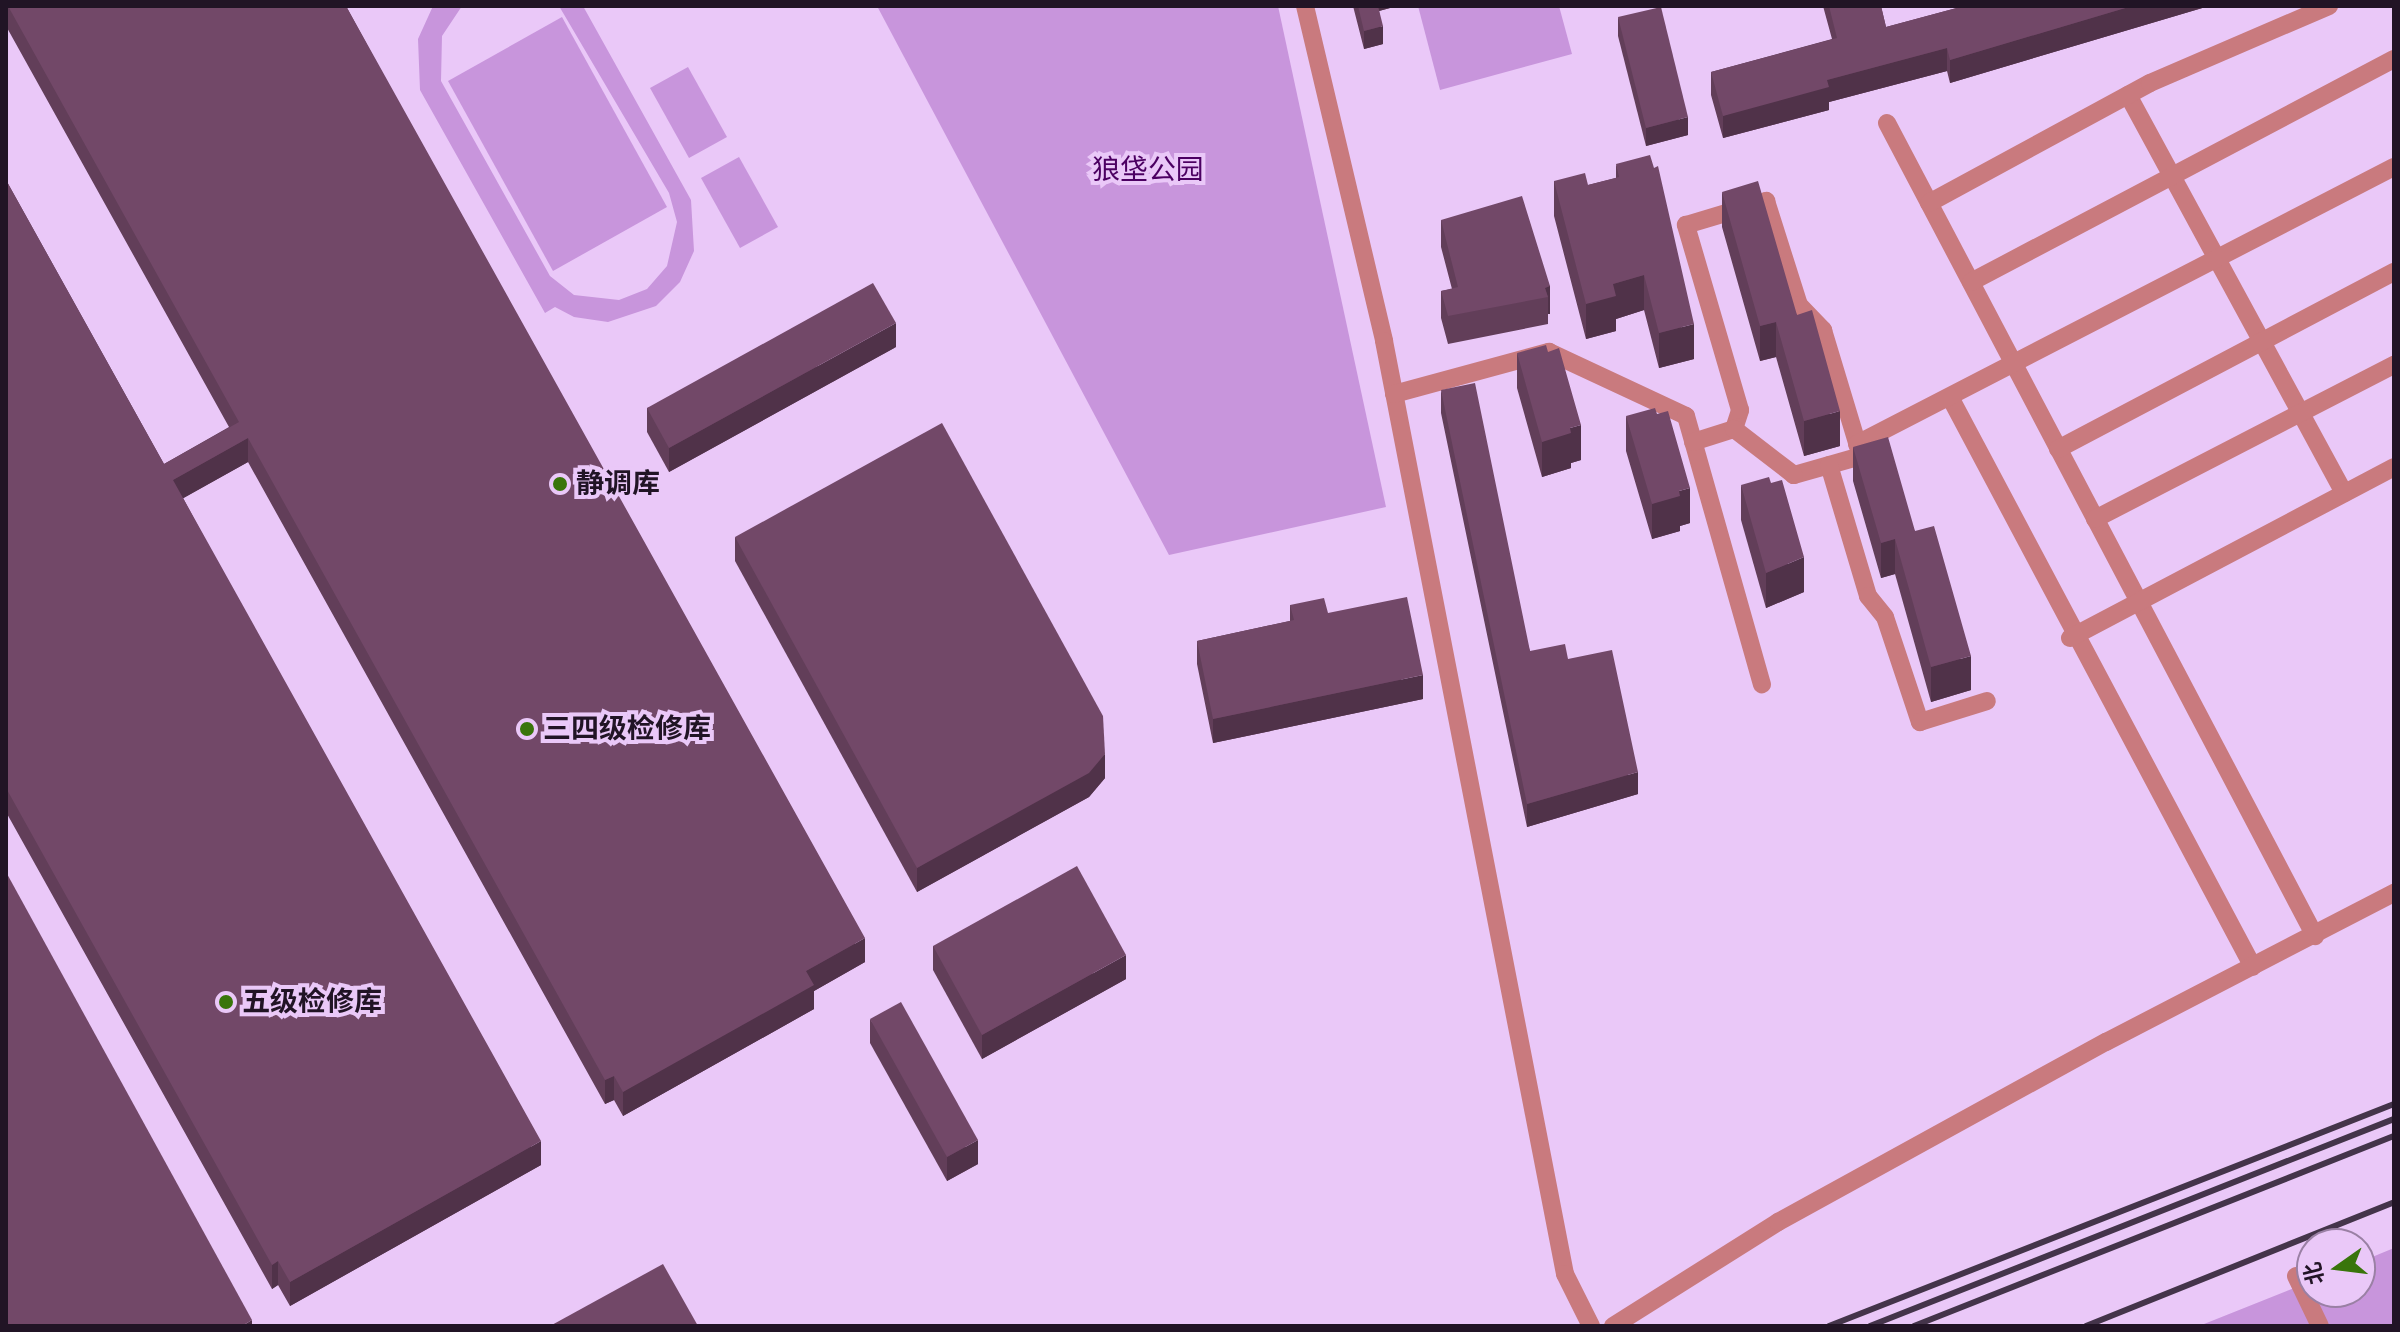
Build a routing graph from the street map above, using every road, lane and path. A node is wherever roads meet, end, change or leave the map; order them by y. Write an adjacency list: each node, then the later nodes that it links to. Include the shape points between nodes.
1 (1305, 6): 15 (street)
2 (2329, 6): 4 (street)
3 (2394, 59): 7 (street)
4 (2128, 95): 7 (street); 8 (street)
5 (1887, 123): 8 (street)
6 (2394, 167): 9 (street)
7 (2173, 176): 9 (street); 11 (street)
8 (1929, 203): 11 (street)
9 (2218, 260): 12 (street); 14 (street)
10 (2394, 272): 12 (street)
11 (1971, 282): 14 (street)
12 (2262, 342): 17 (street); 21 (street)
13 (2394, 365): 17 (street)
14 (2014, 366): 16 (street); 21 (street)
15 (1394, 394): 19 (street, via 1549,352 1686,416); 33 (street, via 1565,1274)
16 (1951, 399): 20 (street); 27 (street)
17 (2301, 413): 24 (street); 25 (street)
18 (1734, 429): 19 (street); 20 (street, via 1740,410 1686,225 1766,201 1799,305 1823,330); 22 (street, via 1794,475)
19 (1693, 442): 28 (street)
20 (1857, 444): 22 (street, via 1861,456)
21 (2058, 449): 25 (street)
22 (1829, 465): 29 (street, via 1868,596 1885,617 1920,722)
23 (2394, 467): 24 (street)
24 (2344, 493): 26 (street)
25 (2095, 519): 26 (street)
26 (2139, 601): 27 (street); 31 (street)
27 (2073, 636): 32 (street)
28 (1762, 684)
29 (1987, 701)
30 (2394, 893): 31 (street)
31 (2315, 936): 32 (street)
32 (2253, 967): 34 (street, via 1778,1222)
33 (1591, 1326)
34 (1613, 1326)

